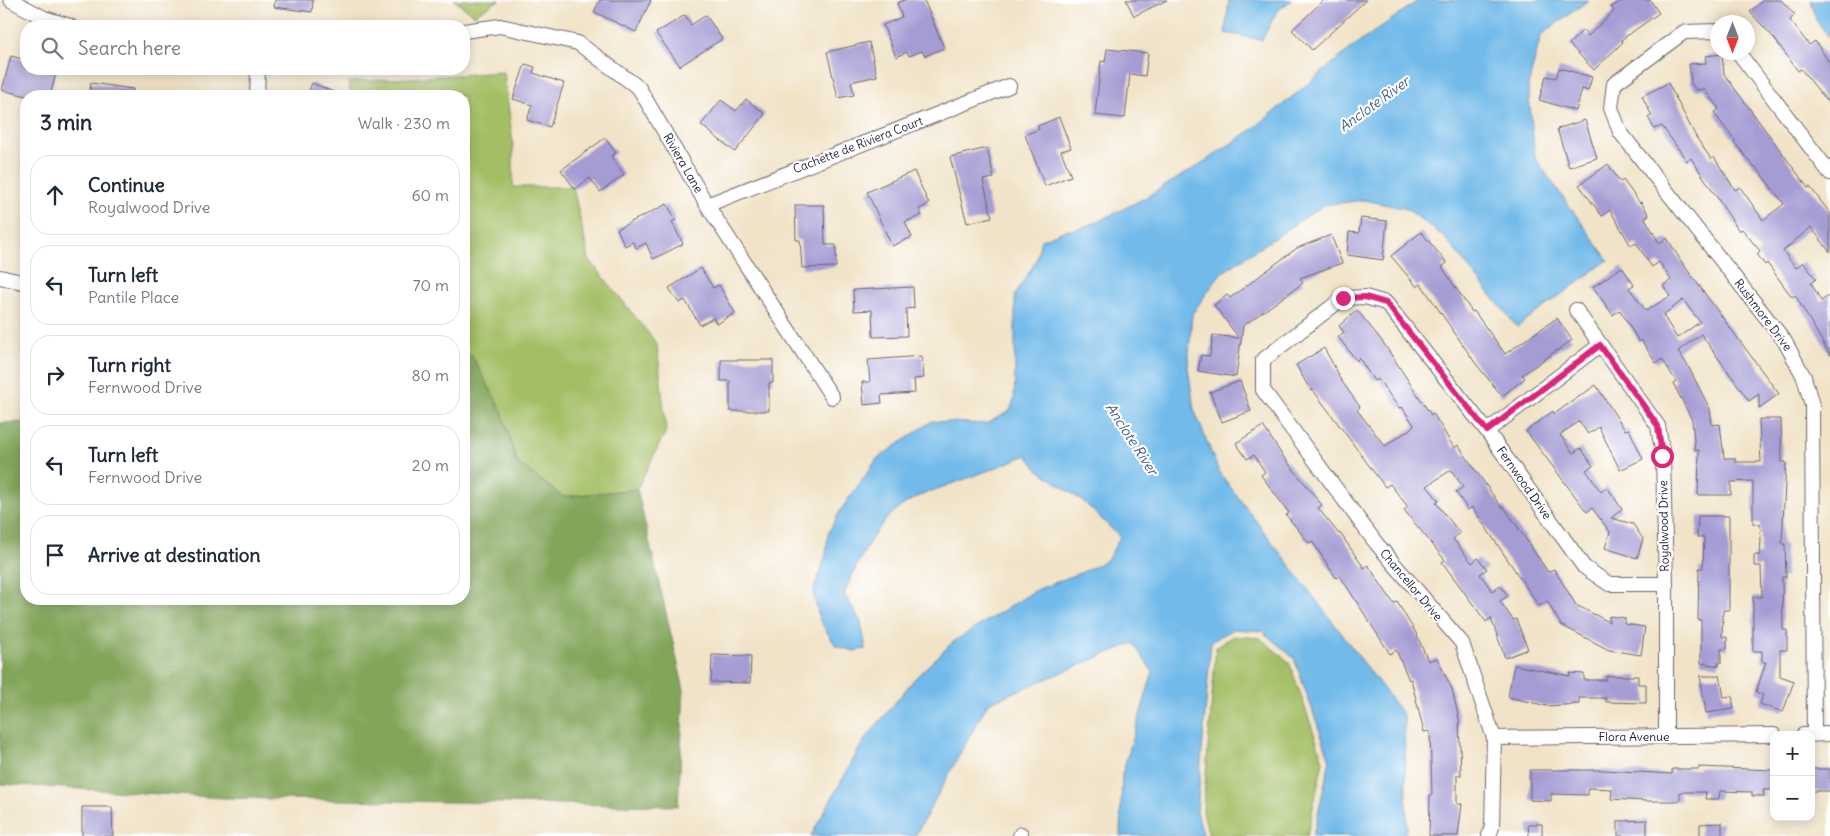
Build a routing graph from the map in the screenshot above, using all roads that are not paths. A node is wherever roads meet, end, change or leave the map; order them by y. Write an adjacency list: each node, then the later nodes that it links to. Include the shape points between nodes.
1 (11, 0): 2 (street)
2 (50, 20)
3 (470, 30): 10 (street, Riviera Lane, via 500,26 578,43 639,88)
4 (1710, 31): 19 (street, Rushmore Drive, via 1684,32 1614,84 1611,108 1620,132 1784,340 1804,377 1812,405)
5 (1744, 60): 9 (street)
6 (258, 75): 8 (street)
7 (1009, 86): 10 (street, Cachette de Riviera Court)
8 (257, 90)
9 (1830, 173)
10 (707, 204): 16 (street, Riviera Lane)
11 (0, 277): 12 (street)
12 (20, 282)
13 (1576, 310): 14 (street, Royalwood Drive)
14 (1600, 345): 17 (street); 18 (street, Royalwood Drive, via 1658,426)
15 (1263, 360): 17 (street, Fernwood Drive, via 1343,298 1365,297 1386,303); 24 (street, Chancellor Drive, via 1263,390 1376,543 1462,644)
16 (832, 397)
17 (1487, 431): 18 (street, Fernwood Drive, via 1584,567 1609,584)
18 (1666, 584): 23 (street, Royalwood Drive)
19 (1809, 731)
20 (1830, 734): 22 (street)
21 (1770, 735): 23 (street, Flora Avenue)
22 (1815, 735)
23 (1666, 737): 24 (street, Flora Avenue)
24 (1494, 738): 25 (street, Chancellor Drive, via 1492,827)
25 (1489, 836)

